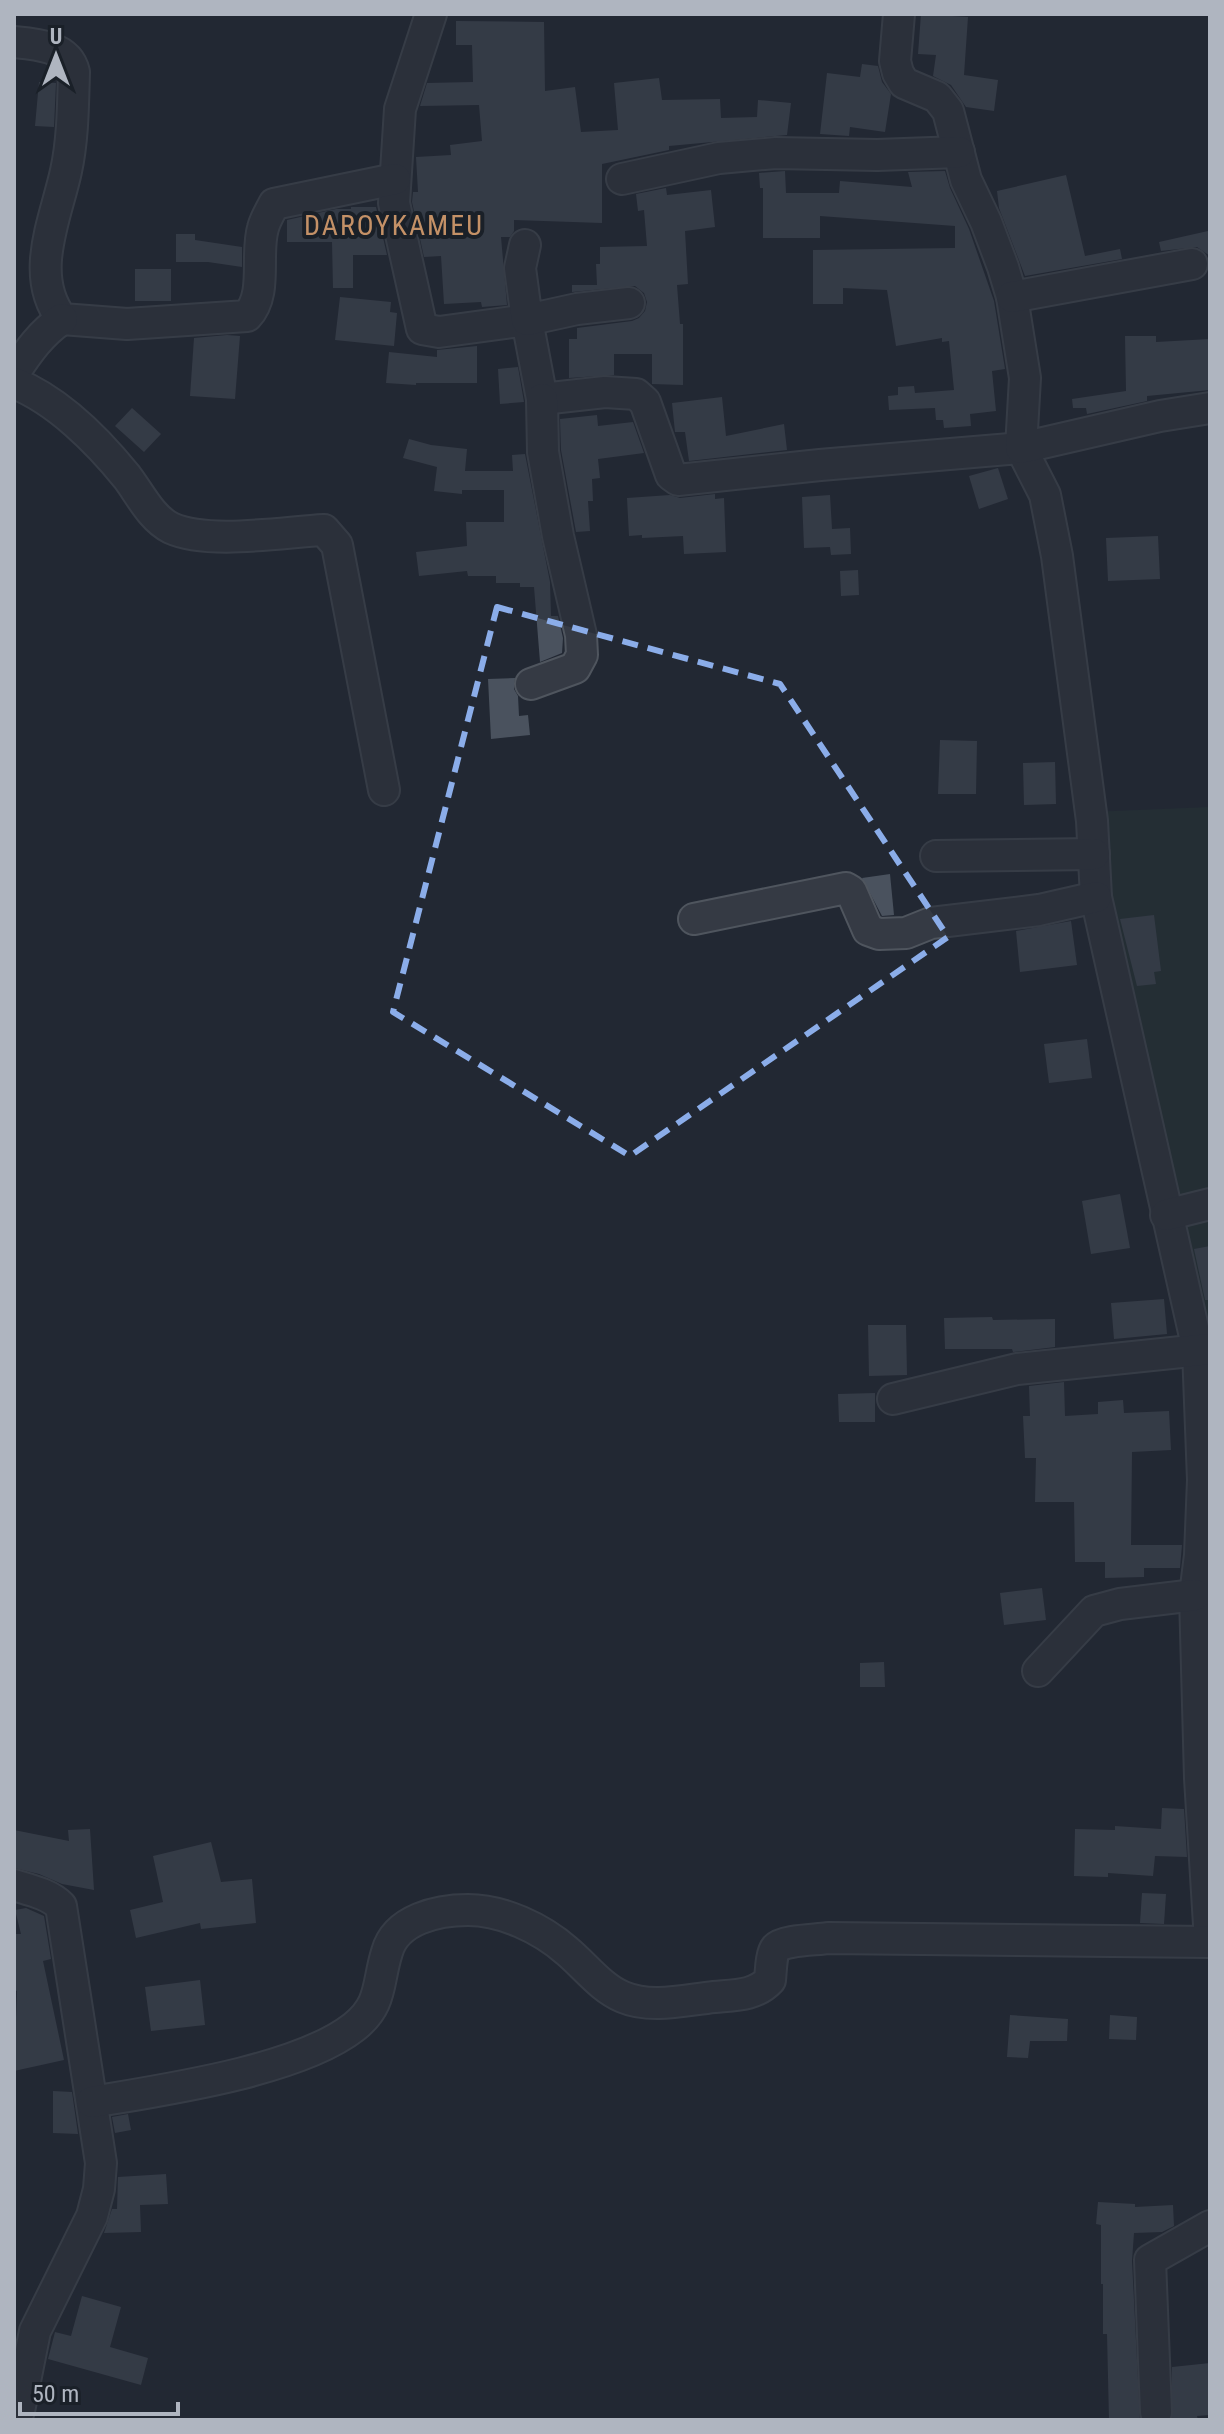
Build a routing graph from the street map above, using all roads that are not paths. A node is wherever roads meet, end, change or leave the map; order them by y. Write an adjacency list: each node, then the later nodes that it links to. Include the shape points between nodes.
1 (431, 14): 5 (street, via 400,109)
2 (899, 14): 4 (street, via 898,73 904,83 937,97 948,111)
3 (14, 42): 11 (street, via 62,53 74,72 67,168 47,240 48,296)
4 (959, 152): 6 (street, via 761,154); 9 (street)
5 (395, 179): 11 (street, via 274,204 263,227 259,289 247,316 127,324); 12 (street, via 394,203 422,329 439,332)
6 (622, 179)
7 (525, 245): 12 (street, via 520,268)
8 (1192, 264): 9 (street)
9 (1012, 297): 17 (street, via 1025,378)
10 (629, 303): 12 (street)
11 (62, 319): 13 (street, via 47,329)
12 (527, 320): 15 (street)
13 (14, 373)
14 (14, 383): 19 (street, via 35,391 84,432 171,528 205,537 324,530 332,536)
15 (542, 399): 17 (street, via 636,394 645,402 671,475 684,481); 18 (street, via 543,452 582,655 575,668)
16 (1210, 408): 17 (street)
17 (1021, 448): 20 (street, via 1045,495 1057,556)
18 (531, 684)
19 (384, 790)
20 (1094, 854): 21 (street); 22 (street)
21 (936, 856)
22 (1096, 897): 23 (street, via 931,923 906,933 868,930 846,888); 25 (street)
23 (694, 919)
24 (1210, 1204): 25 (street)
25 (1166, 1215): 26 (street)
26 (1204, 1349): 27 (street, via 1017,1369); 28 (street)
27 (893, 1399)
28 (1206, 1481): 29 (street)
29 (1195, 1595): 30 (street, via 1094,1611); 31 (street)
30 (1038, 1671)
31 (1205, 1779): 33 (street)
32 (14, 1885): 34 (street, via 61,1906)
33 (1210, 1942): 34 (street, via 828,1938 779,1944 770,1980 754,1993 654,2003 622,1997 551,1939 512,1918 471,1910 436,1913 409,1924 393,1939 377,2001 338,2038 289,2060)
34 (92, 2102): 37 (street, via 101,2163 92,2216 35,2331)
35 (1210, 2226): 36 (street, via 1150,2260)
36 (1156, 2412)
37 (14, 2418)

